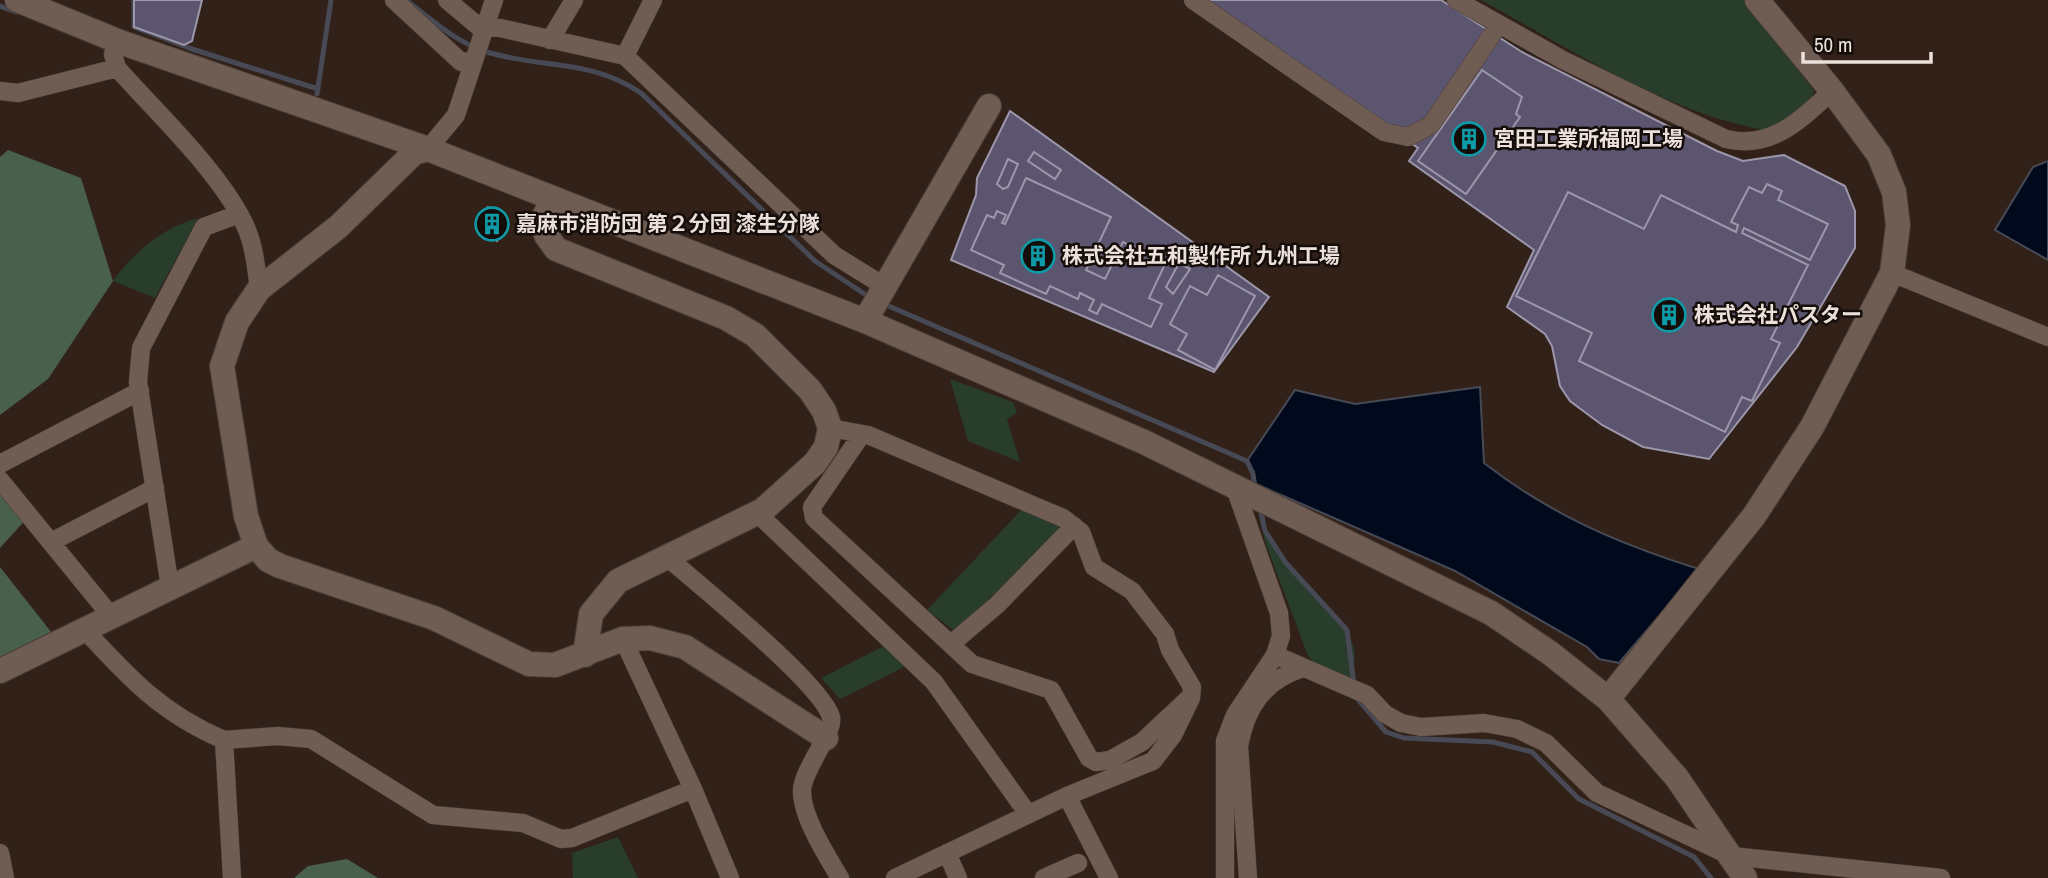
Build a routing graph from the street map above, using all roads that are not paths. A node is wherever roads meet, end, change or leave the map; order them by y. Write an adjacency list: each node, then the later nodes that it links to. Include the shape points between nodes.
1 (17, 0): 13 (street)
2 (394, 0): 15 (street, via 461,62)
3 (447, 0): 11 (street, via 478,26)
4 (494, 0): 11 (street)
5 (574, 0): 12 (street)
6 (653, 0): 14 (street)
7 (1193, 0): 10 (street, via 1384,132 1408,137 1431,125)
8 (1456, 0): 10 (street)
9 (1757, 0): 18 (street)
10 (1499, 24): 18 (street, via 1726,139 1744,143 1770,139 1795,125)
11 (486, 27): 12 (street); 15 (street)
12 (550, 40): 14 (street)
13 (120, 42): 16 (street, via 113,54); 20 (street)
14 (625, 56): 24 (street, via 834,255)
15 (474, 61): 20 (street, via 456,115)
16 (117, 68): 17 (street, via 18,93); 22 (street)
17 (0, 91)
18 (1832, 91): 23 (street, via 1867,135 1894,192 1898,225)
19 (989, 106): 24 (street)
20 (428, 149): 21 (street); 25 (street, via 414,153 338,227)
21 (554, 198): 26 (street); 29 (street, via 542,221 556,249 726,318 755,335 810,390)
22 (239, 214): 25 (street, via 254,252); 28 (street, via 204,227 141,348)
23 (1892, 273): 27 (street); 50 (street, via 1812,427 1754,516)
24 (884, 286): 26 (street)
25 (259, 289): 38 (street, via 237,322 222,366 246,516)
26 (865, 321): 34 (street)
27 (2048, 337)
28 (140, 391): 31 (street); 33 (street)
29 (830, 428): 30 (street); 35 (street, via 826,447 815,463)
30 (863, 434): 36 (street); 44 (street, via 812,507 814,518)
31 (0, 464)
32 (0, 480): 37 (street)
33 (155, 488): 37 (street); 40 (street)
34 (1240, 488): 45 (street, via 1279,613 1281,636); 50 (street, via 1491,613)
35 (757, 513): 39 (street); 55 (street, via 934,682)
36 (1074, 526): 44 (street, via 997,605); 49 (street, via 1081,532 1094,567 1132,592 1165,634 1192,687)
37 (51, 542): 41 (street)
38 (256, 546): 40 (street); 46 (street, via 280,566 434,618 529,664 555,665)
39 (667, 557): 46 (street, via 618,581 601,599 592,614); 51 (street, via 821,699 831,716)
40 (170, 587): 41 (street)
41 (111, 616): 42 (street)
42 (84, 629): 48 (street); 52 (street, via 137,686 169,712)
43 (623, 639): 46 (street); 51 (street, via 650,638 685,647); 53 (street)
44 (951, 644): 49 (street, via 972,664 1051,690 1089,758 1096,762 1110,760 1142,742)
45 (1275, 654): 47 (street); 68 (street, via 1235,715 1225,741)
46 (585, 655)
47 (1303, 668): 58 (street, via 1367,695 1401,723 1421,727 1484,723 1517,729 1546,743 1597,793); 69 (street, via 1270,683 1242,730)
48 (0, 671)
49 (1191, 698): 54 (street, via 1173,735 1153,761)
50 (1608, 699): 58 (street, via 1655,749)
51 (826, 738): 63 (street, via 815,753 802,790 813,829)
52 (224, 740): 53 (street, via 312,739 433,814 523,823 561,839); 61 (street)
53 (693, 789): 62 (street)
54 (1066, 796): 55 (street); 67 (street)
55 (1028, 814): 57 (street)
56 (0, 852): 60 (street)
57 (947, 853): 64 (street); 65 (street)
58 (1731, 856): 70 (street); 71 (street)
59 (1078, 863): 66 (street)
60 (5, 878)
61 (232, 878)
62 (730, 878)
63 (840, 878)
64 (895, 878)
65 (958, 878)
66 (1044, 878)
67 (1109, 878)
68 (1225, 878)
69 (1248, 878)
70 (1745, 878)
71 (1941, 878)

